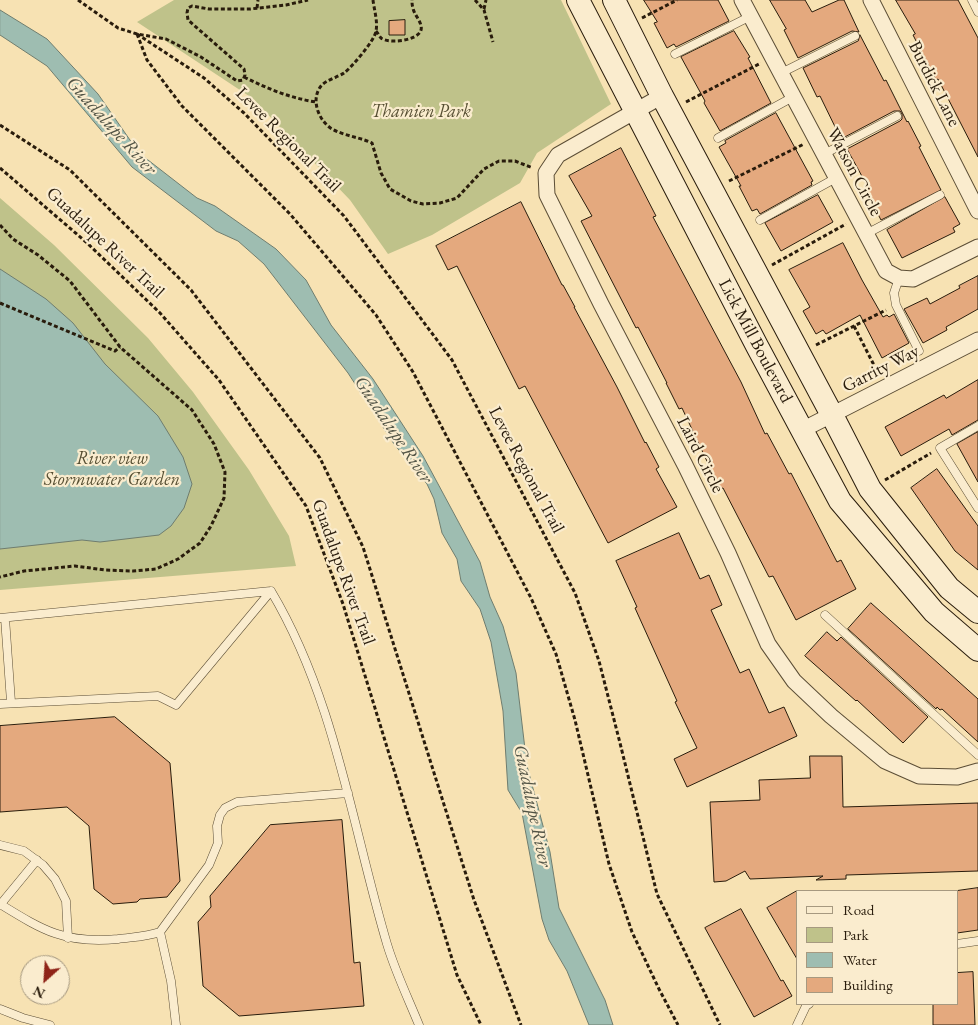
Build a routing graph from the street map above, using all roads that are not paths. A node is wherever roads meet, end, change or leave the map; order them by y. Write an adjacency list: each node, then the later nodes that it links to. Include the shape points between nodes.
1 (578, 0): 13 (main road, Lick Mill Boulevard)
2 (614, 0): 12 (main road, Lick Mill Boulevard)
3 (742, 0): 7 (street, Watson Circle)
4 (870, 0): 19 (street, Burdick Lane)
5 (972, 0): 6 (lane)
6 (978, 12)
7 (751, 16): 9 (lane); 10 (street, Watson Circle)
8 (855, 36): 10 (lane)
9 (675, 54)
10 (781, 74): 11 (street, Watson Circle)
11 (794, 97): 15 (lane); 16 (street, Watson Circle)
12 (666, 104): 13 (street); 26 (main road, Lick Mill Boulevard)
13 (636, 112): 28 (main road, Lick Mill Boulevard); 38 (street, Laird Circle, via 558,155 546,173 547,195 728,552 768,644 794,681 885,761 919,776 956,778)
14 (897, 116): 16 (lane)
15 (718, 138)
16 (824, 154): 17 (street, Watson Circle)
17 (836, 178): 20 (lane); 21 (street, Watson Circle)
18 (940, 195): 21 (lane)
19 (978, 211)
20 (760, 220)
21 (866, 234): 23 (street, Watson Circle, via 886,271)
22 (978, 247): 23 (street, via 913,279)
23 (899, 278): 25 (lane, via 894,293 896,305)
24 (978, 340): 26 (street, Garrity Way)
25 (919, 351)
26 (832, 415): 28 (street, Garrity Way); 31 (main road, Lick Mill Boulevard, via 870,489 949,588)
27 (978, 426): 29 (lane, via 940,448)
28 (802, 430): 34 (main road, Lick Mill Boulevard, via 840,501 934,612)
29 (978, 508)
30 (271, 590): 33 (lane); 35 (lane, via 176,705 158,696); 39 (lane, via 284,611 324,710)
31 (978, 612)
32 (825, 615): 37 (lane)
33 (3, 618): 35 (lane)
34 (978, 650)
35 (11, 702): 36 (lane)
36 (0, 704)
37 (978, 755)
38 (978, 771)
39 (348, 793): 43 (lane, via 238,802 225,808 220,815 218,842 209,865); 51 (lane, via 388,946)
40 (0, 845): 41 (lane, via 24,851)
41 (37, 860): 42 (lane); 44 (lane, via 55,879 66,901)
42 (0, 904): 44 (lane, via 35,926)
43 (160, 932): 44 (lane, via 108,940); 50 (lane, via 171,981)
44 (68, 938)
45 (978, 941): 46 (lane)
46 (958, 944)
47 (808, 1005): 52 (lane)
48 (0, 1009): 49 (lane)
49 (50, 1025)
50 (176, 1025)
51 (419, 1025)
52 (797, 1025)

